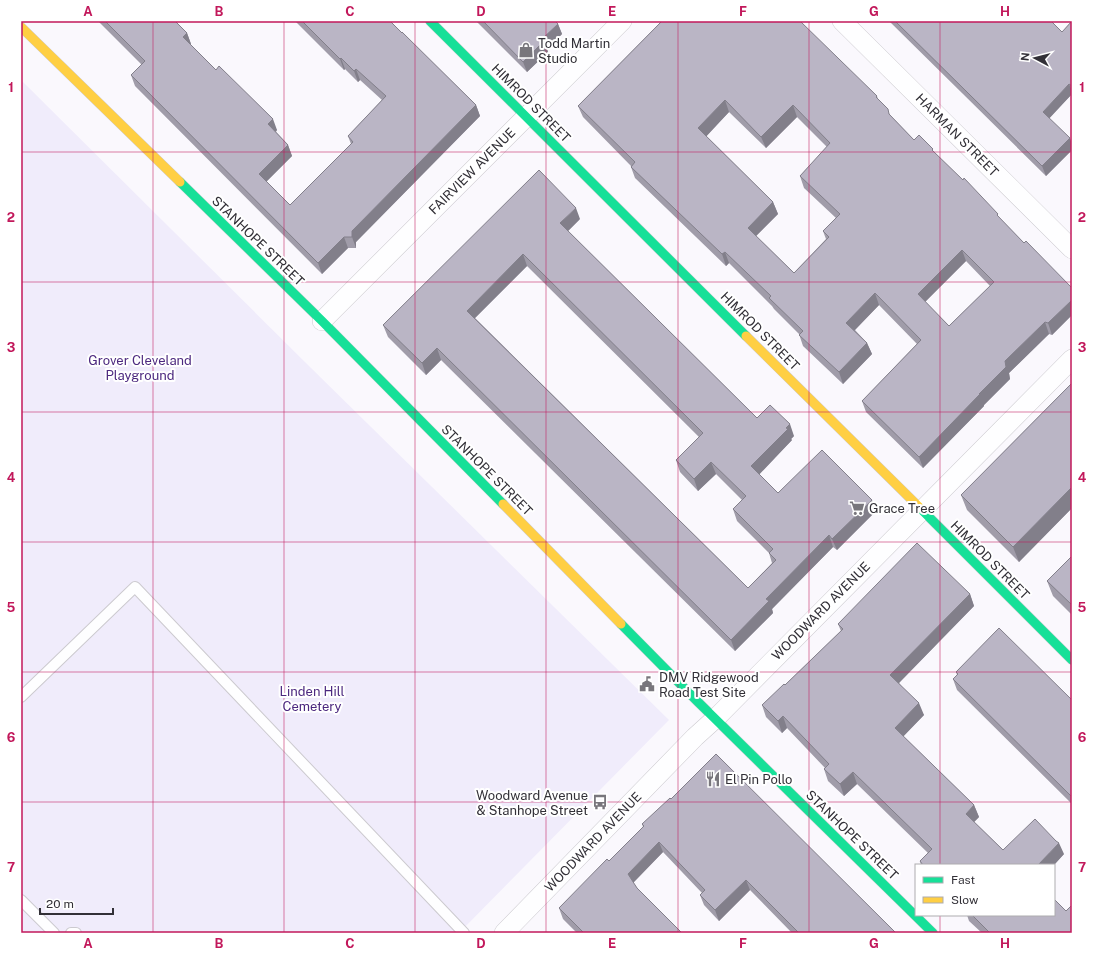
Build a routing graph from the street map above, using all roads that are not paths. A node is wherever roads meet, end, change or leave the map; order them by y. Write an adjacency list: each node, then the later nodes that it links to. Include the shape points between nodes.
1 (430, 21): 5 (street, HIMROD STREET)
2 (622, 21): 5 (street, FAIRVIEW AVENUE)
3 (842, 21): 6 (street, HARMAN STREET)
4 (21, 27): 7 (street, STANHOPE STREET)
5 (526, 117): 7 (street, FAIRVIEW AVENUE); 9 (street, HIMROD STREET)
6 (1072, 249)
7 (322, 321): 12 (street, STANHOPE STREET)
8 (1072, 359): 9 (street, WOODWARD AVENUE)
9 (922, 510): 10 (street, HIMROD STREET); 12 (street, WOODWARD AVENUE)
10 (1072, 660)
11 (21, 697): 20 (lane, via 135,587)
12 (716, 718): 14 (street, STANHOPE STREET); 16 (street, WOODWARD AVENUE, via 695,737)
13 (21, 900): 17 (lane)
14 (915, 914)
15 (917, 916): 21 (street, STANHOPE STREET)
16 (514, 930)
17 (54, 933)
18 (71, 933): 19 (lane)
19 (76, 933)
20 (464, 933)
21 (934, 933)

